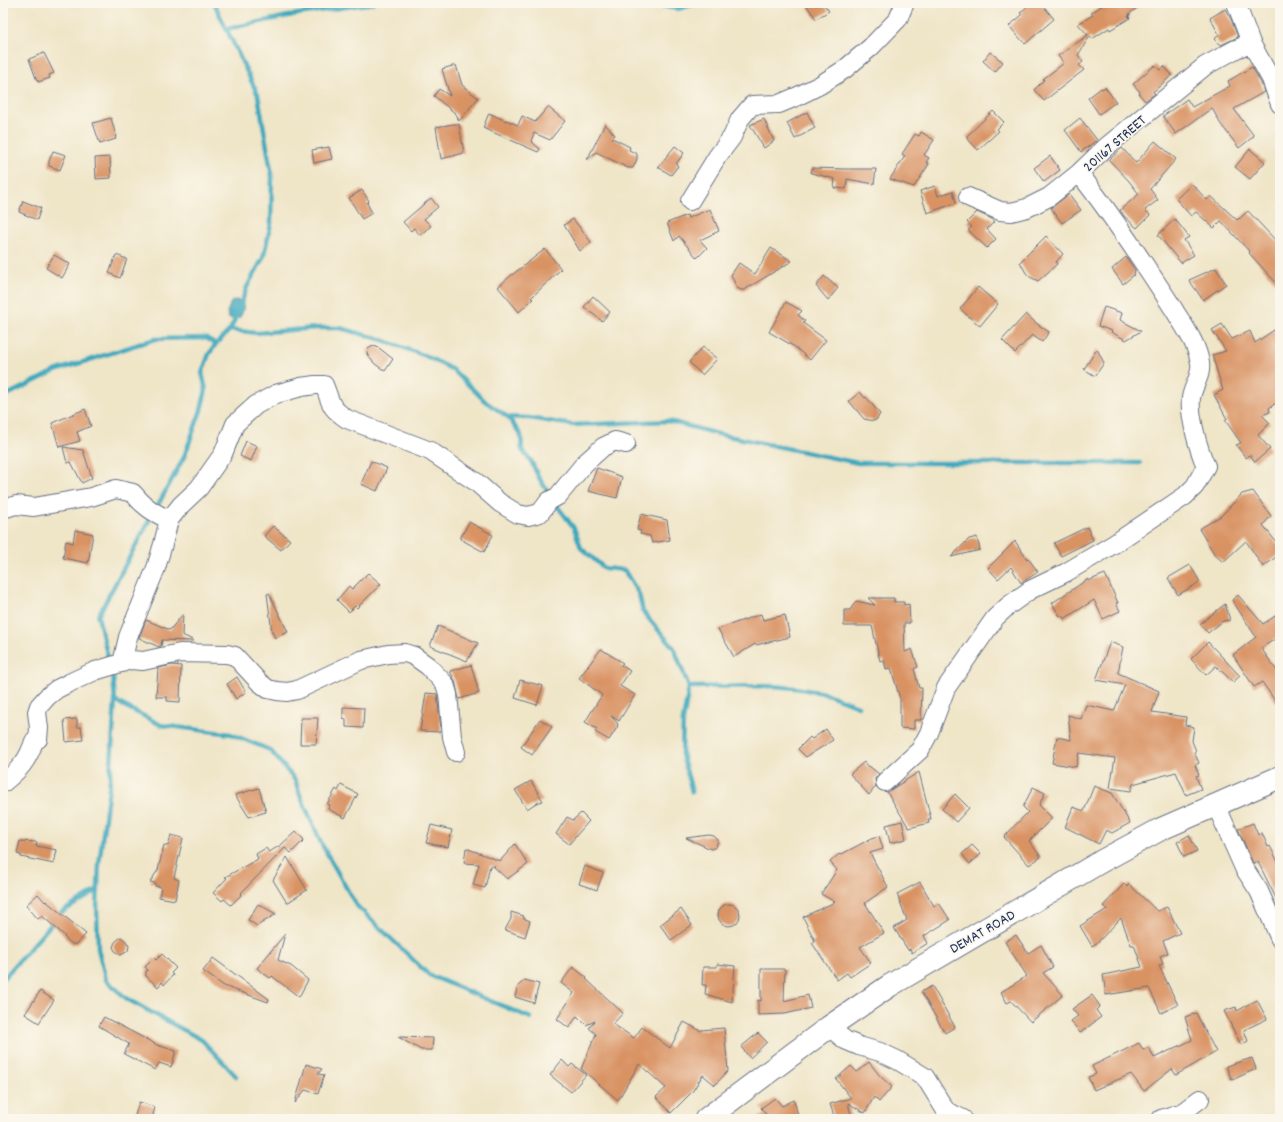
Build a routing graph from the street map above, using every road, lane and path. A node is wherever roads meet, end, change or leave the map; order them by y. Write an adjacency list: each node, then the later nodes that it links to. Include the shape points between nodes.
1 (905, 3): 7 (street, via 898,19 871,47 820,85 779,104 752,105 740,119 732,137)
2 (1236, 3): 3 (street)
3 (1252, 43): 4 (street, via 1271,79); 5 (street, 201167 STREET, via 1205,66 1106,147)
4 (1280, 104)
5 (1079, 173): 6 (street, 201167 STREET, via 1049,197 1011,212 1000,211); 14 (street, via 1099,198 1195,344 1200,374 1191,398 1192,413 1206,466 1195,486 1185,496 1114,544 1030,590 1004,610 946,688 920,750)
6 (968, 197)
7 (690, 201)
8 (626, 444): 10 (street, via 615,441 603,447 540,513 528,516 518,514 500,503 476,482 430,452 347,419 331,405 324,385 315,385 276,394 256,404 235,424 223,454 199,488)
9 (3, 509): 10 (street, via 16,505 34,507 91,498 116,489 133,493 150,511)
10 (169, 520): 11 (street, via 156,568 128,636)
11 (122, 663): 12 (street, via 180,653 227,654 235,656 268,689 287,692 297,690 361,660 405,653 428,666 445,684); 15 (street, via 95,671 69,683 42,701 37,712 38,739 34,741 24,764)
12 (456, 752)
13 (1280, 777): 16 (street, DEMAT ROAD)
14 (885, 782)
15 (3, 783)
16 (1216, 805): 17 (street); 18 (street, DEMAT ROAD, via 1161,829 1102,861 888,986)
17 (1280, 939)
18 (830, 1027): 20 (street, DEMAT ROAD); 21 (street, via 845,1040 880,1052 925,1077 946,1111)
19 (1200, 1099): 22 (street, via 1183,1112)
20 (706, 1119)
21 (963, 1119)
22 (1161, 1119)

